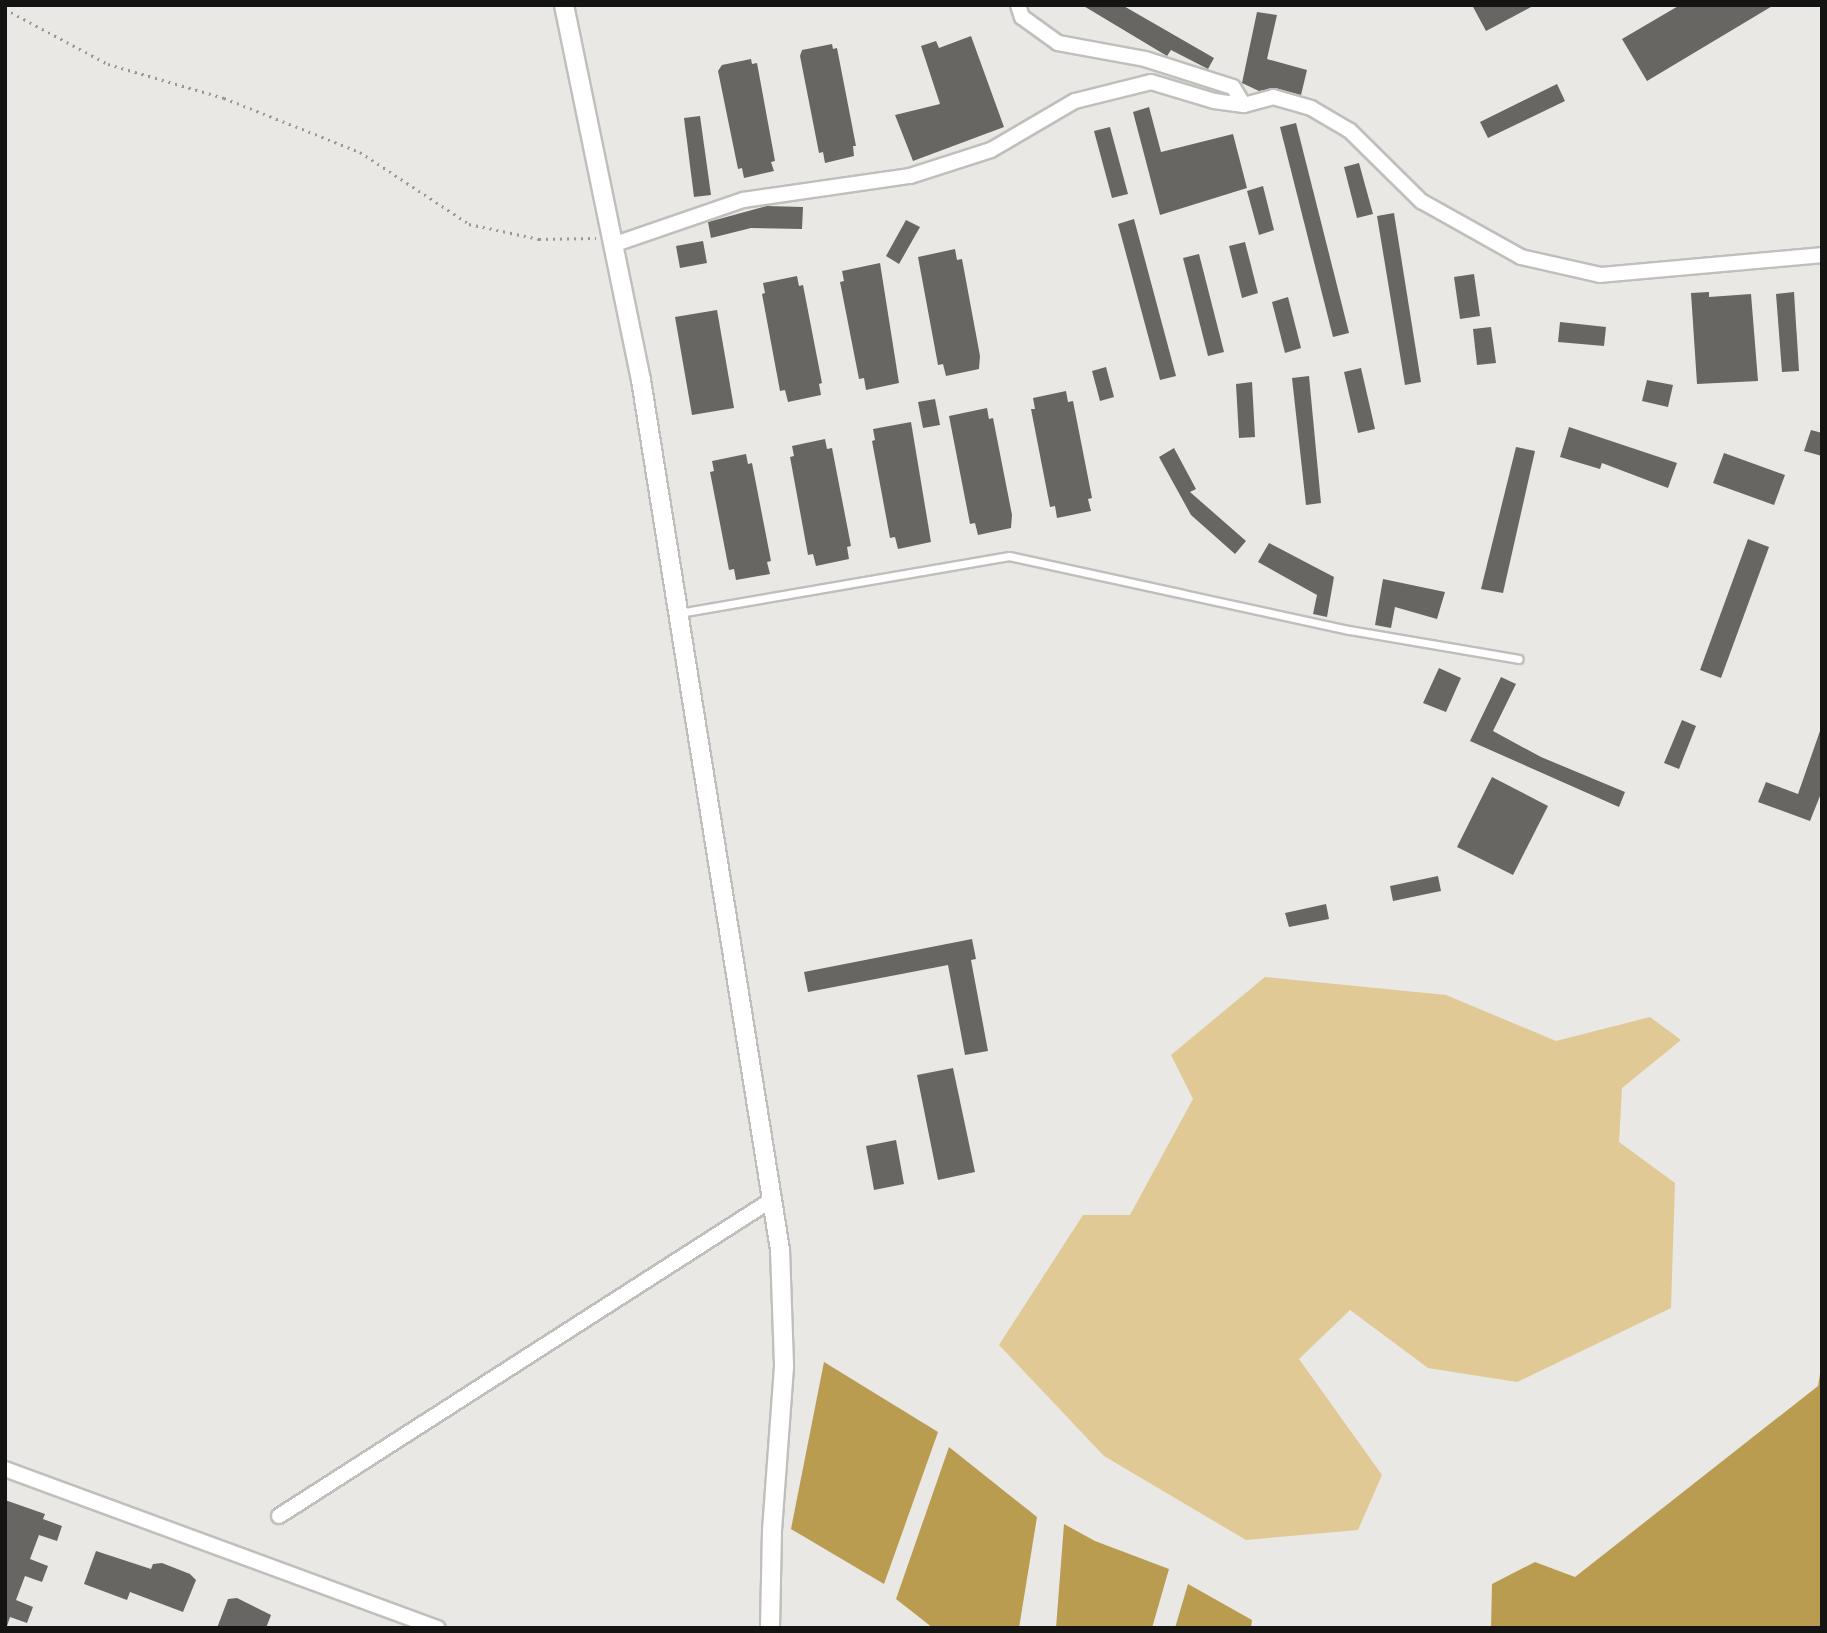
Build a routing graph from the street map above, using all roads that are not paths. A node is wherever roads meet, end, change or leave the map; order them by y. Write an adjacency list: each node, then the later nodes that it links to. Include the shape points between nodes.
1 (564, 5): 4 (street, via 597,187)
2 (1018, 5): 3 (street, via 1022,17 1058,43 1145,59 1233,86)
3 (1244, 105): 4 (street, via 1151,82 1075,100 991,150 910,176 743,200); 5 (street, via 1273,97 1311,108 1350,131 1421,201 1521,257 1600,275)
4 (614, 239): 6 (street)
5 (1822, 255)
6 (678, 613): 7 (lane, via 1009,556 1349,629); 8 (street)
7 (1518, 659)
8 (773, 1199): 10 (street); 12 (street, via 785,1331)
9 (5, 1469): 11 (street)
10 (279, 1516)
11 (438, 1628)
12 (770, 1628)

